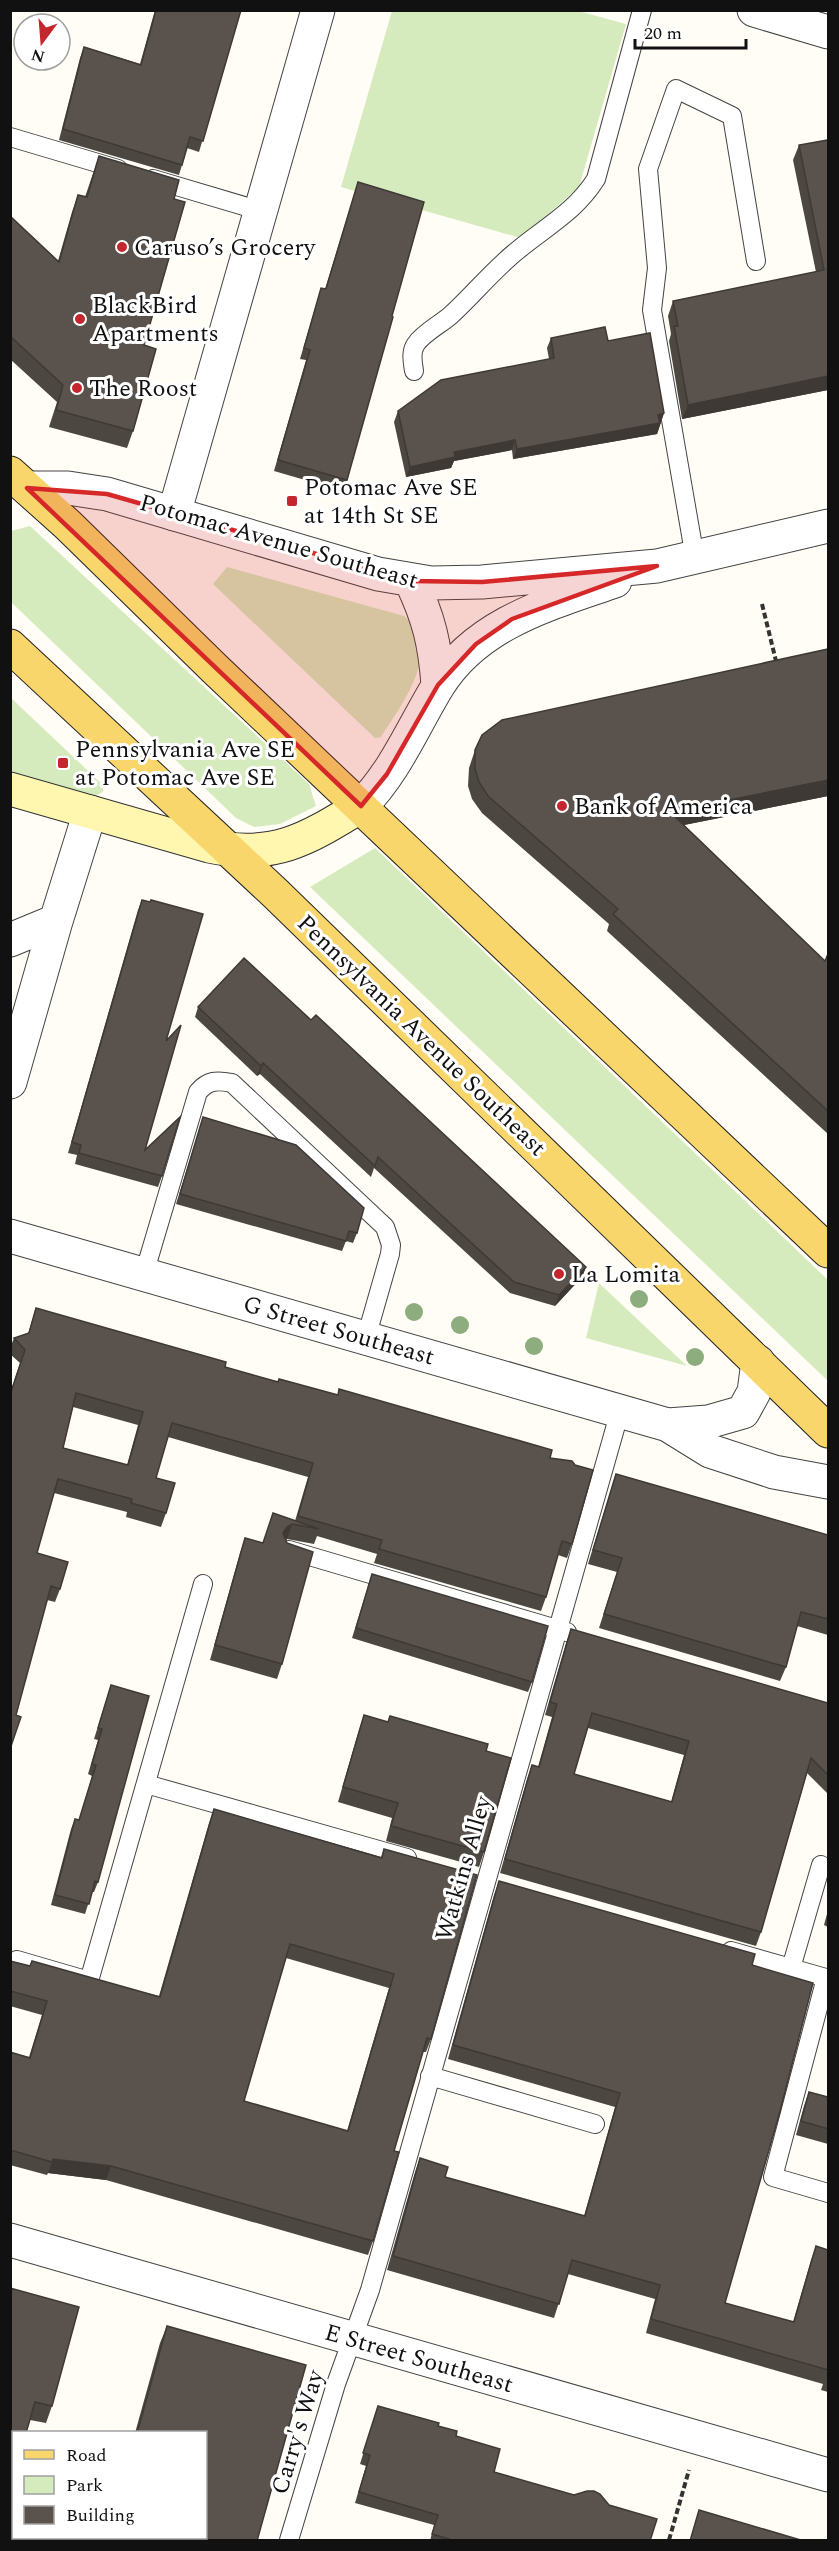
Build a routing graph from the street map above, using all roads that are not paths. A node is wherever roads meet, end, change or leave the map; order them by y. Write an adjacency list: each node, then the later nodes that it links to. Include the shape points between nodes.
1 (318, 10): 6 (street)
2 (642, 10): 8 (lane, via 596,179 570,211 518,249 415,345)
3 (754, 10): 4 (street)
4 (828, 32)
5 (10, 137): 6 (lane)
6 (261, 211): 10 (street)
7 (756, 261): 12 (lane, via 732,116 676,89 648,169 657,268 652,310)
8 (414, 371)
9 (16, 484): 10 (street, Potomac Avenue Southeast, via 107,494); 18 (main road)
10 (174, 514): 14 (street, Potomac Avenue Southeast)
11 (828, 526): 12 (street, Potomac Avenue Southeast)
12 (695, 558): 13 (street, Potomac Avenue Southeast)
13 (657, 566): 14 (street, Potomac Avenue Southeast, via 482,582); 16 (street, Potomac Avenue Southeast, via 512,620 464,654)
14 (411, 582): 16 (street, via 430,626)
15 (10, 646): 20 (main road, Pennsylvania Avenue Southeast)
16 (438, 685): 18 (street, Potomac Avenue Southeast, via 387,774)
17 (10, 789): 19 (main road, Potomac Avenue Southeast)
18 (361, 806): 20 (main road, Potomac Avenue Southeast, via 288,845 255,852); 25 (main road)
19 (90, 812): 20 (main road, Potomac Avenue Southeast); 21 (street)
20 (227, 850): 28 (main road, Pennsylvania Avenue Southeast)
21 (56, 921): 22 (street); 23 (street)
22 (10, 940)
23 (10, 1082)
24 (10, 1236): 26 (street, G Street Southeast)
25 (828, 1251)
26 (144, 1274): 27 (street, G Street Southeast); 27 (lane, via 198,1092 207,1082 232,1083 385,1227 390,1254)
27 (366, 1338): 29 (street, G Street Southeast)
28 (758, 1362): 30 (street, G Street Southeast, via 754,1392 743,1413 708,1422); 31 (main road, Pennsylvania Avenue Southeast)
29 (620, 1411): 30 (street, G Street Southeast); 35 (lane, Watkins Alley)
30 (668, 1425): 32 (street, G Street Southeast, via 710,1451 774,1472)
31 (828, 1431)
32 (828, 1482)
33 (289, 1550): 35 (lane)
34 (203, 1584): 37 (lane)
35 (557, 1629): 36 (lane); 40 (lane, Watkins Alley)
36 (588, 1638)
37 (146, 1784): 38 (lane); 43 (lane, via 89,1981)
38 (428, 1864)
39 (821, 1865): 44 (lane)
40 (479, 1879): 41 (lane); 45 (lane, Watkins Alley)
41 (507, 1887)
42 (711, 1946): 44 (lane)
43 (17, 1960)
44 (791, 1968): 47 (lane, via 826,1978 773,2177)
45 (430, 2076): 46 (lane); 49 (lane, Watkins Alley)
46 (595, 2124)
47 (828, 2193)
48 (10, 2240): 49 (street, E Street Southeast)
49 (353, 2339): 50 (street, E Street Southeast); 51 (lane, Carry's Way)
50 (828, 2475)
51 (290, 2541)

